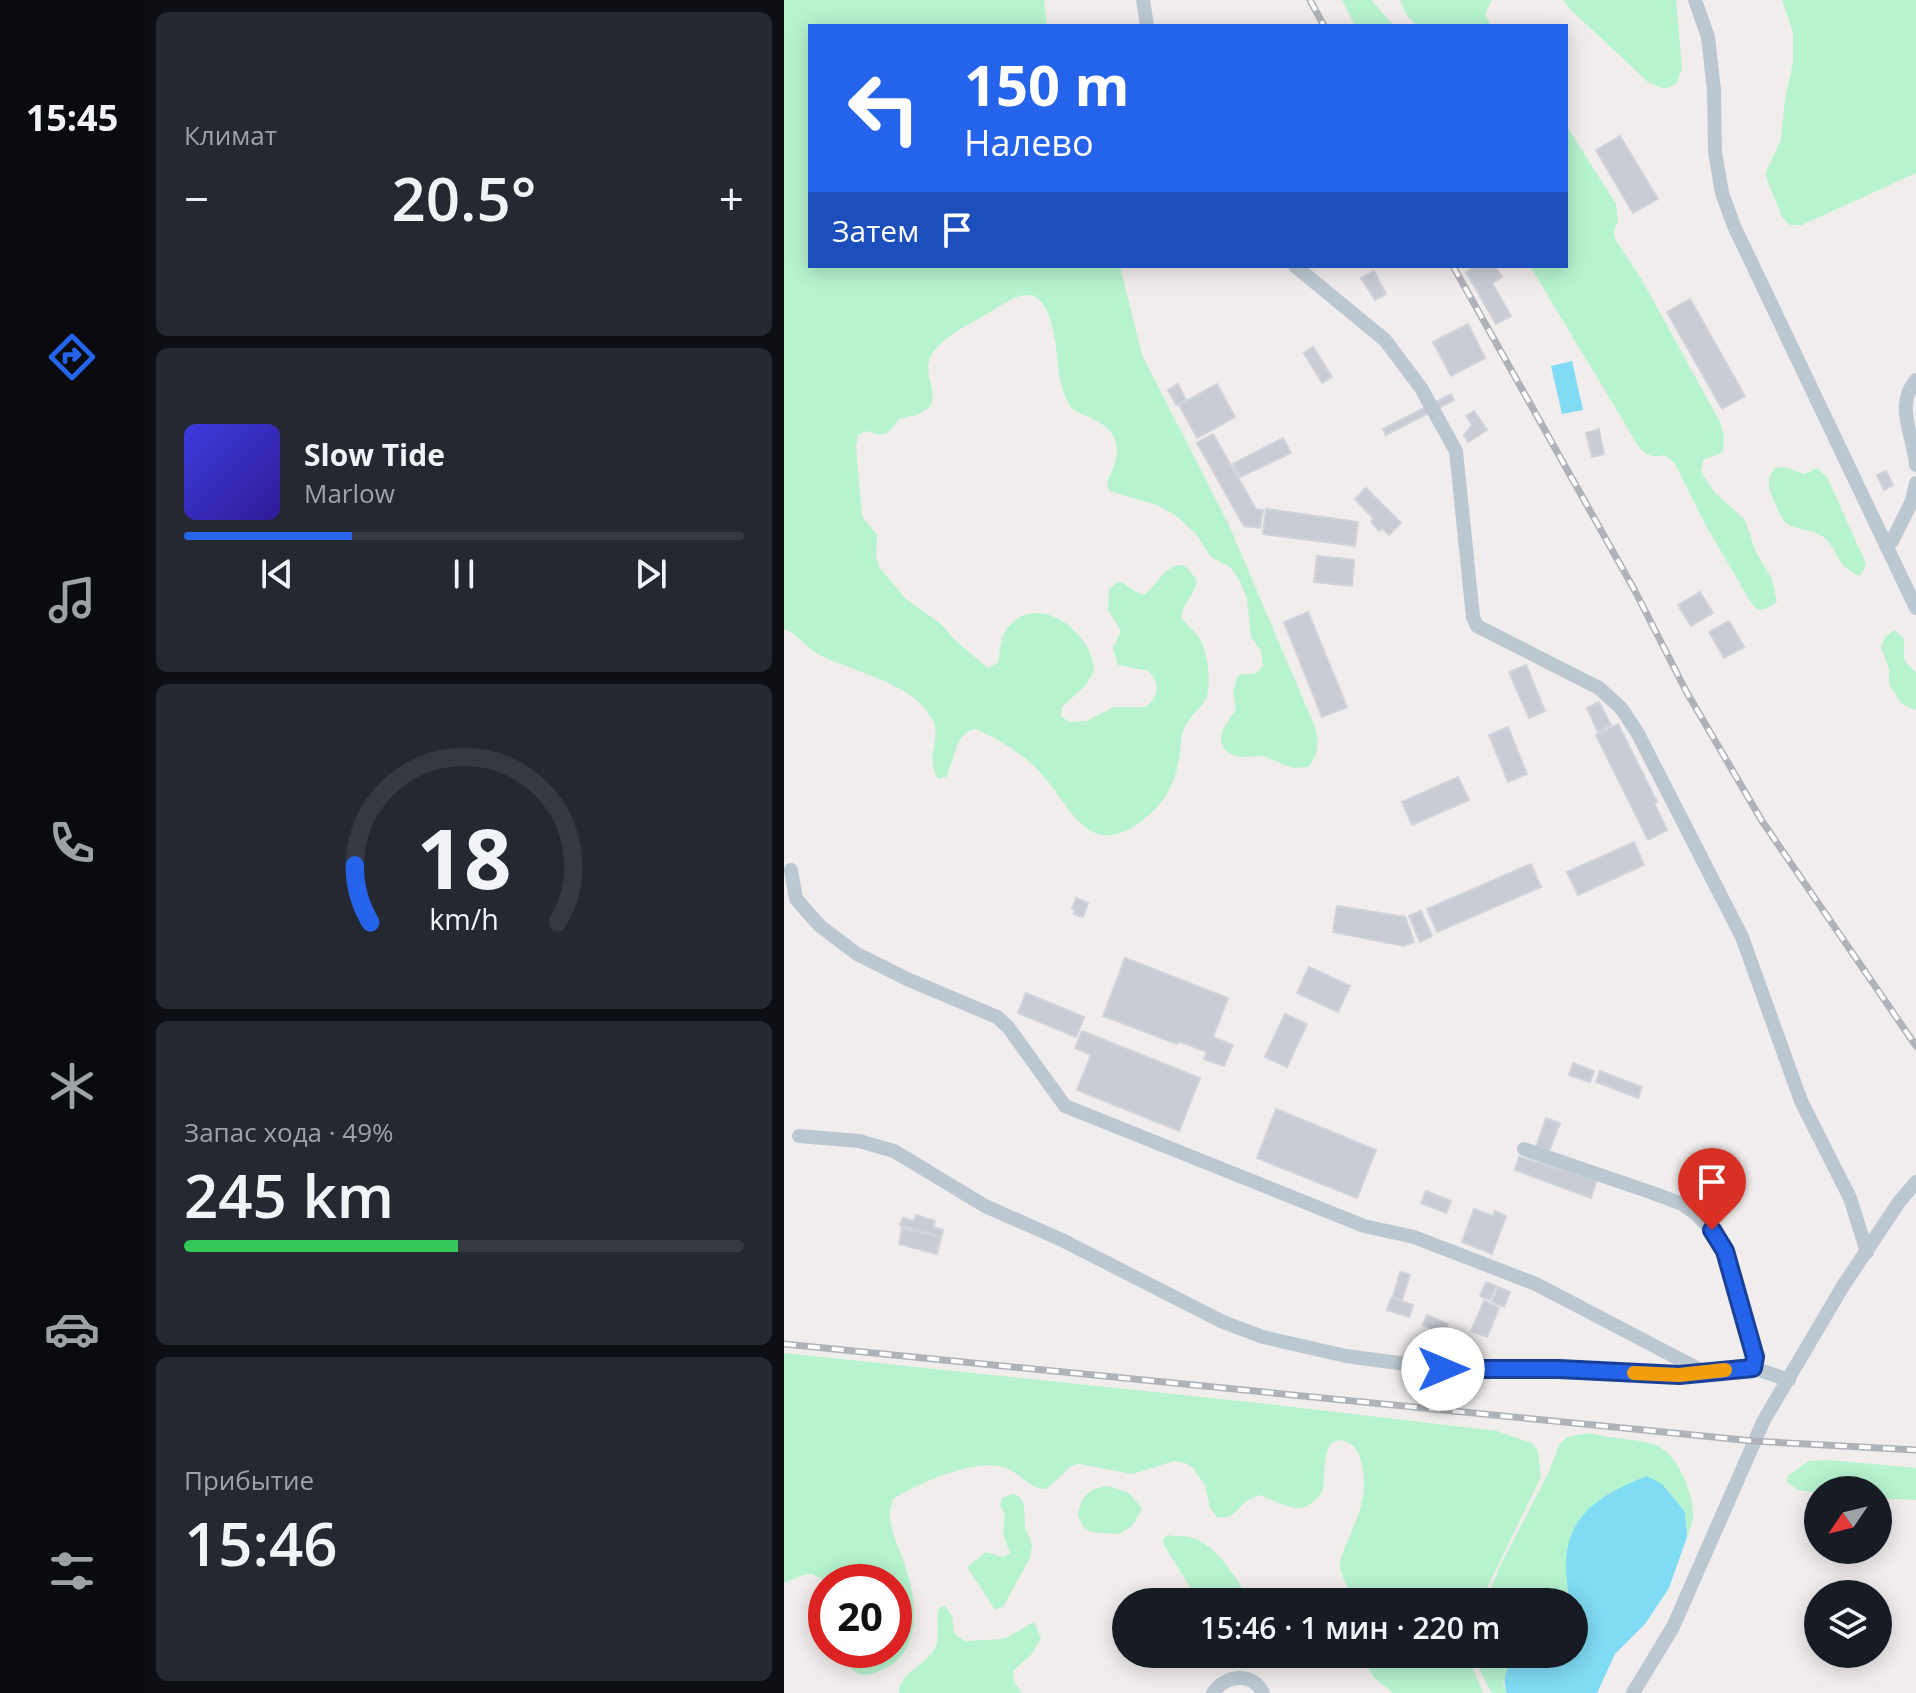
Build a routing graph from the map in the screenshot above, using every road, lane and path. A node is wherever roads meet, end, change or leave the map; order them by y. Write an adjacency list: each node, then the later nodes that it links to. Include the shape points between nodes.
1 (1143, 0): 3 (street)
2 (1695, 0): 8 (street, via 1708,37 1722,193)
3 (1147, 24)
4 (1297, 268): 14 (street, via 1385,340 1421,388 1456,451 1477,626 1599,688 1637,732 1742,937 1801,1101 1850,1198)
5 (1916, 380): 6 (street, via 1905,405)
6 (1916, 465)
7 (1916, 483): 8 (street, via 1912,501)
8 (1886, 546): 9 (street)
9 (1916, 608)
10 (791, 870): 16 (street, via 796,899 820,926 857,954 997,1017 1065,1106 1364,1226 1414,1237 1536,1284)
11 (799, 1136): 16 (street, via 859,1141 894,1151 985,1206 1263,1337 1346,1356 1443,1369)
12 (1524, 1149): 15 (street, via 1695,1213 1725,1251 1755,1357)
13 (1916, 1182): 14 (street)
14 (1867, 1252): 17 (street)
15 (1753, 1368): 16 (street); 17 (street)
16 (1704, 1372)
17 (1789, 1380): 20 (street, via 1753,1441 1673,1627)
18 (1213, 1693): 19 (street, via 1236,1677 1252,1681)
19 (1263, 1693)
20 (1633, 1693)

